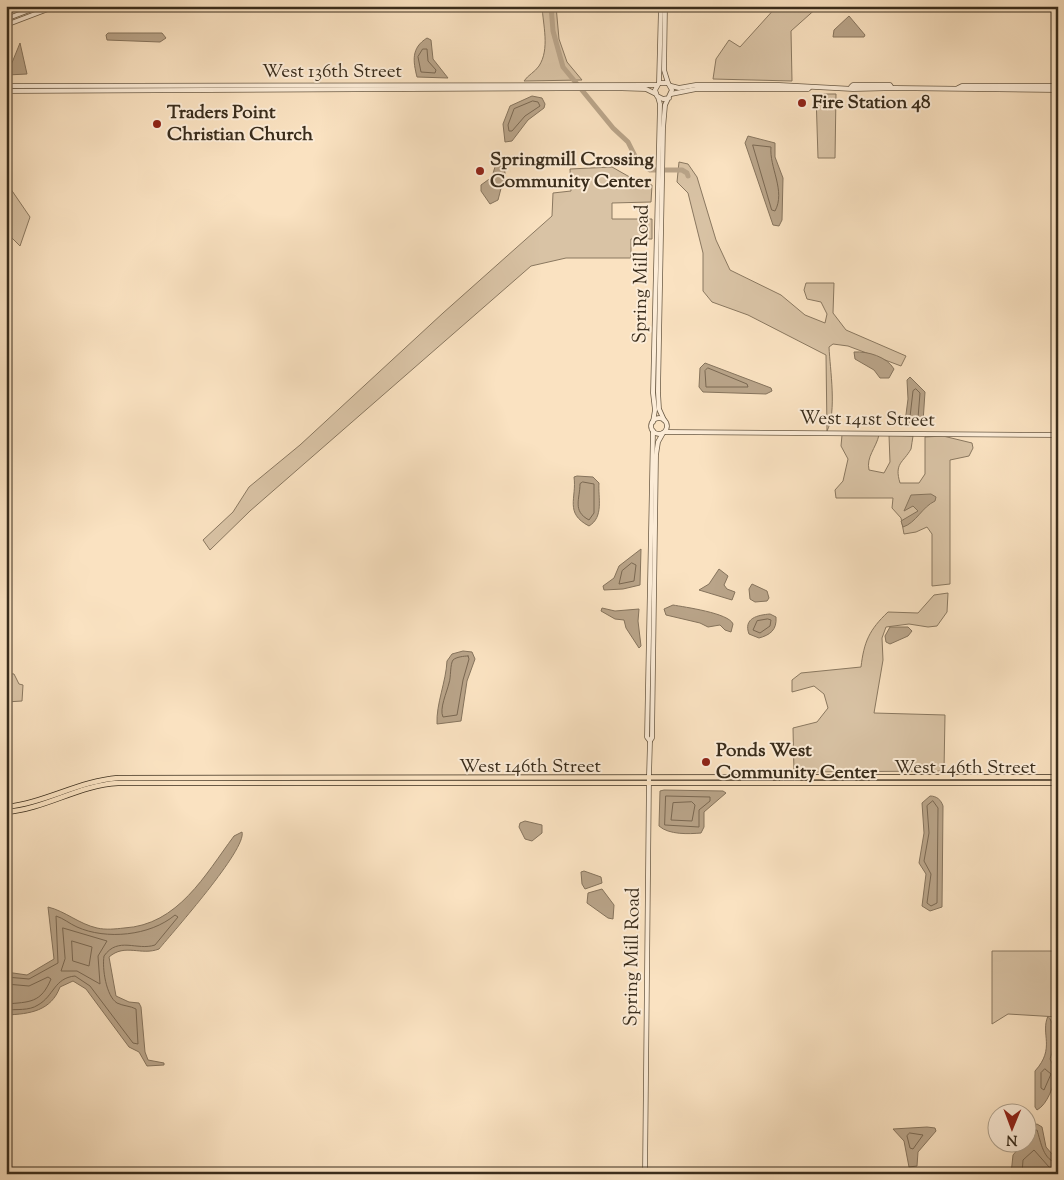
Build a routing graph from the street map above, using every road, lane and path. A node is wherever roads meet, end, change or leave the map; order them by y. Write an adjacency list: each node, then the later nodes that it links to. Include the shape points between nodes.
1 (40, 6): 5 (street)
2 (56, 6): 6 (street)
3 (661, 6): 7 (street)
4 (665, 6): 8 (street, via 664,70)
5 (6, 19)
6 (6, 25)
7 (658, 84): 8 (street, West 136th Street); 9 (street, West 136th Street); 15 (street, Spring Mill Road)
8 (669, 84): 11 (street, via 679,88 708,84); 16 (street)
9 (6, 86)
10 (1058, 86): 12 (street)
11 (810, 87): 12 (street); 16 (street, via 696,89)
12 (958, 88): 14 (street)
13 (6, 90): 15 (street, West 136th Street, via 643,89)
14 (1058, 90)
15 (657, 96): 16 (street, West 136th Street); 17 (street, Spring Mill Road, via 660,104)
16 (670, 96): 17 (street, Spring Mill Road, via 665,105)
17 (660, 168): 18 (street, Spring Mill Road)
18 (660, 174): 19 (street, Spring Mill Road); 20 (street, Spring Mill Road, via 658,392 659,409)
19 (653, 422): 20 (street, via 657,419); 21 (street)
20 (666, 422): 22 (street); 23 (street)
21 (653, 431): 23 (street, via 658,434); 25 (street, Spring Mill Road, via 647,737)
22 (677, 431): 23 (street, West 141st Street); 24 (street, West 141st Street)
23 (664, 432): 25 (street, Spring Mill Road, via 656,455)
24 (1058, 436)
25 (650, 741): 27 (street, Spring Mill Road)
26 (1058, 777): 28 (main road, West 146th Street)
27 (649, 779): 28 (main road, West 146th Street); 30 (main road, West 146th Street, via 118,778 92,782 30,803); 31 (main road, West 146th Street, via 118,783 93,786 34,807); 32 (street, Spring Mill Road)
28 (800, 779): 29 (main road, West 146th Street)
29 (1058, 783)
30 (6, 807)
31 (6, 812)
32 (645, 1174)

